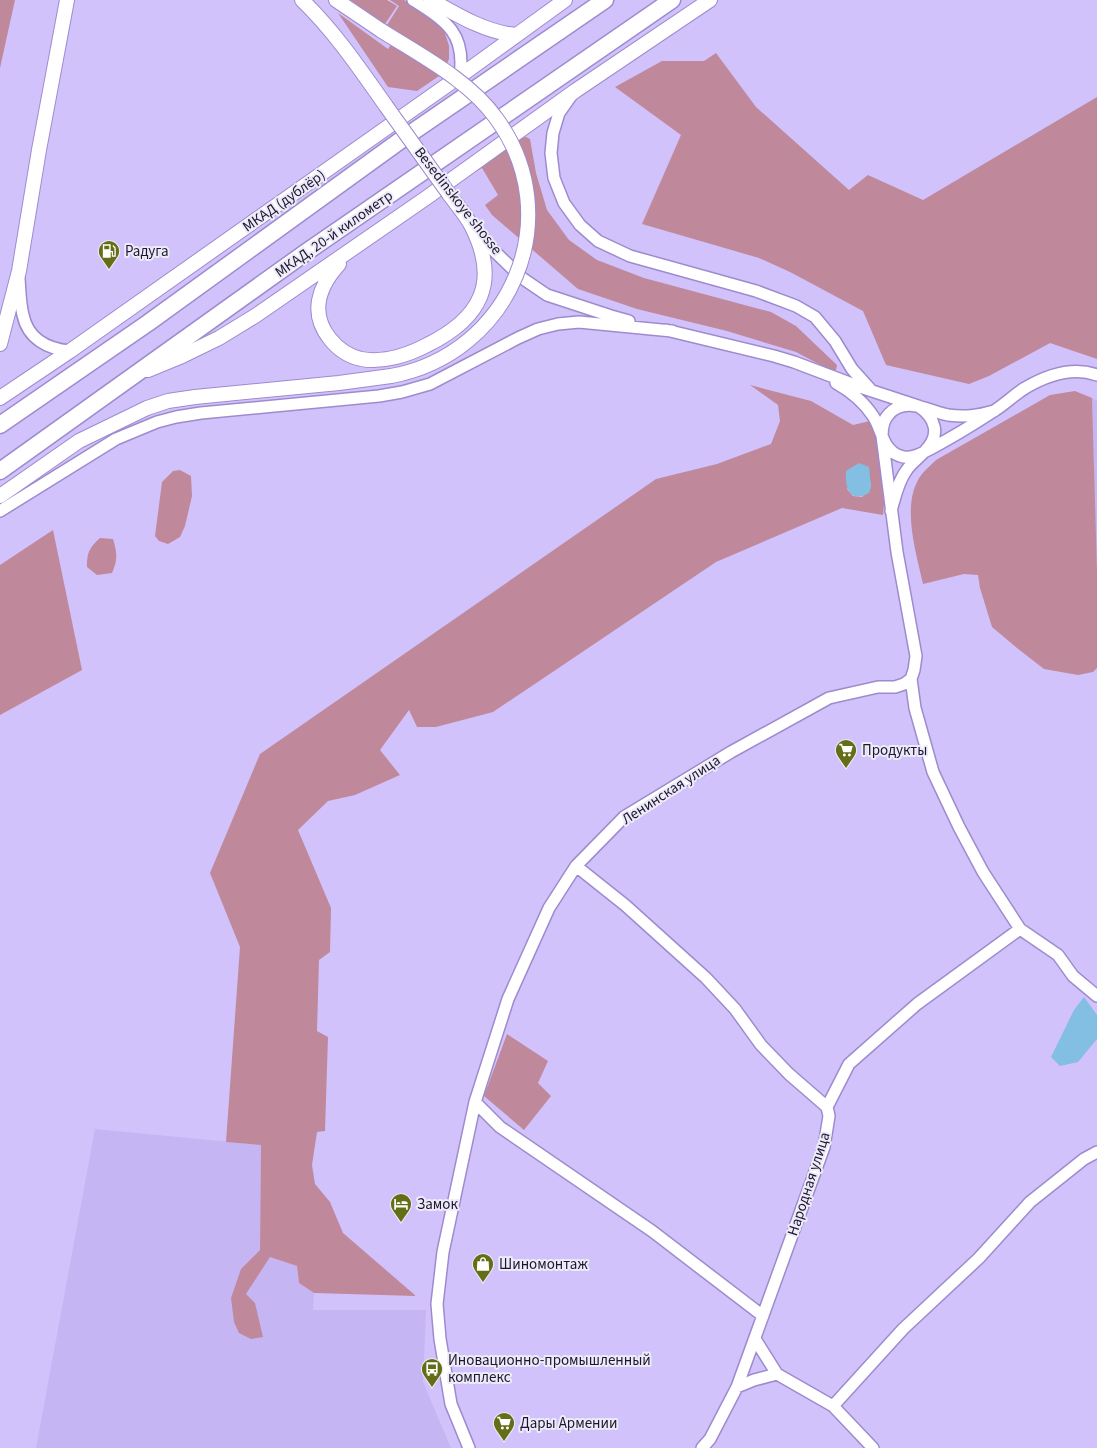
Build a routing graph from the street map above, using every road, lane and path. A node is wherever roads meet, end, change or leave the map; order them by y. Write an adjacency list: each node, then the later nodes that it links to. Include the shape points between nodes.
1 (67, 0): 15 (main road)
2 (302, 0): 13 (main road, Besedinskoye shosse, bridge, via 339,40)
3 (336, 0): 30 (main road, bridge, via 456,78 478,96 508,136 526,182 527,234 516,277 495,313 461,348 443,359 391,376 195,397 147,408 79,440)
4 (413, 0): 11 (street, via 448,24 461,54)
5 (431, 0): 10 (main road, via 488,29)
6 (565, 0): 10 (main road, МКАД (дублёр))
7 (604, 0): 26 (highway)
8 (672, 0): 20 (highway, МКАД, 20-й километр, via 305,253)
9 (710, 0): 12 (main road)
10 (517, 35): 11 (main road, МКАД (дублёр))
11 (460, 76): 18 (main road, МКАД (дублёр))
12 (575, 91): 14 (main road); 22 (street, via 559,112 551,153 554,178 564,203 580,225 598,241 630,256 756,291 816,317 852,369)
13 (470, 223): 14 (main road, via 485,263 481,296 464,321 452,330 418,350 399,356 380,360 351,357 335,346 325,333 318,307 320,294 333,271); 16 (street, Besedinskoye shosse, via 522,278 547,295)
14 (353, 249): 20 (main road, via 219,338)
15 (19, 272): 17 (main road); 18 (street, via 22,315 26,324 48,347)
16 (672, 331): 19 (street, Besedinskoye shosse, via 774,356); 31 (street, via 579,322 558,324 518,338 430,384 402,392 176,416 116,439)
17 (0, 344)
18 (70, 351): 23 (main road, МКАД (дублёр))
19 (811, 369): 22 (street, Besedinskoye shosse); 27 (street, Besedinskoye shosse, via 839,384 859,400 874,417)
20 (136, 374): 29 (highway, МКАД, 20-й километр)
21 (1097, 375): 25 (street, via 1070,371 1057,373 1024,388)
22 (873, 392): 24 (street, Besedinskoye shosse)
23 (0, 398)
24 (918, 406): 25 (street, Besedinskoye shosse, via 969,416); 27 (street, via 904,405 892,411 884,422); 28 (street, via 929,414 934,426 933,440)
25 (994, 411): 28 (street)
26 (0, 425)
27 (882, 436): 28 (street, via 888,448 900,456 913,457); 32 (street)
28 (926, 451): 32 (street, via 908,467)
29 (0, 471)
30 (0, 496)
31 (0, 511)
32 (891, 511): 33 (street, via 916,656)
33 (911, 679): 34 (street, Ленинская улица, via 895,687 878,687 829,698 731,752 624,817); 35 (street, via 915,708 933,772 959,828)
34 (576, 866): 37 (street, Ленинская улица, via 548,908 508,999); 38 (street, via 624,904 706,978 735,1009 761,1045)
35 (1020, 929): 36 (street, via 1058,955 1073,976); 38 (street, Народная улица, via 917,1004 849,1064)
36 (1097, 996)
37 (475, 1102): 40 (street, via 500,1127 652,1231); 45 (street, Ленинская улица, via 443,1252 437,1304 451,1404)
38 (827, 1107): 40 (street, Народная улица, via 829,1116 824,1147)
39 (1097, 1152): 44 (street, via 1030,1202 979,1258 903,1329)
40 (763, 1316): 41 (street, Народная улица)
41 (755, 1339): 42 (street); 43 (street, Народная улица)
42 (777, 1374): 43 (street); 44 (street)
43 (737, 1387): 46 (street, Народная улица)
44 (833, 1406): 47 (street)
45 (469, 1448)
46 (702, 1448)
47 (873, 1448)

